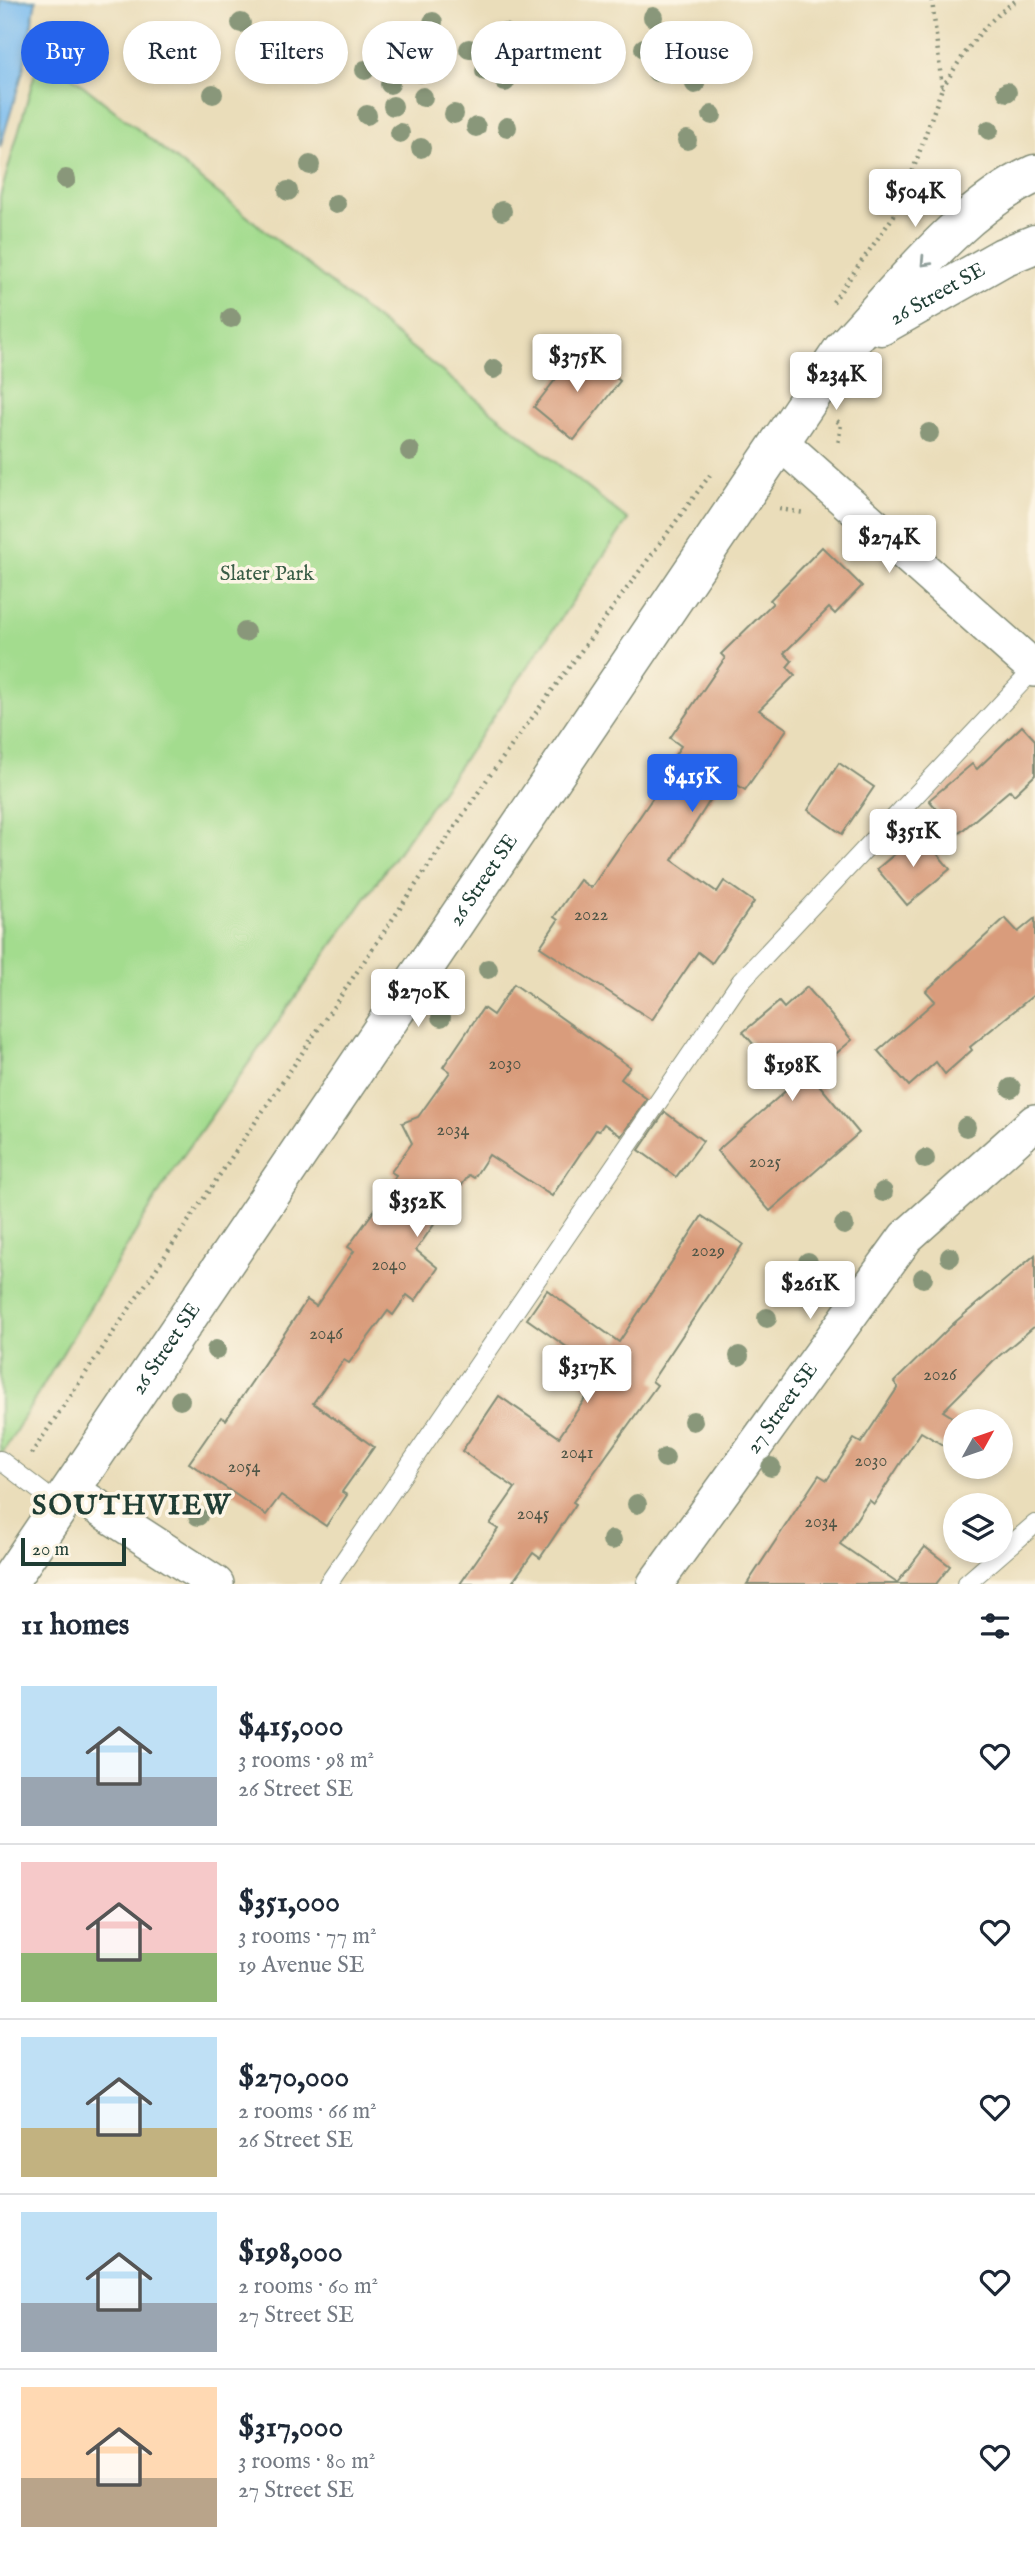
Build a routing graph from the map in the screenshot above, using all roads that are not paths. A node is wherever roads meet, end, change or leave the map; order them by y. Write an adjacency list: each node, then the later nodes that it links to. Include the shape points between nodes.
1 (1035, 174): 3 (street, 26 Street SE, one-way to 3, via 1008,186 945,241)
2 (1035, 244): 3 (street, 26 Street SE, via 1003,257)
3 (844, 349): 4 (street, 26 Street SE)
4 (779, 441): 5 (street); 8 (street, 26 Street SE)
5 (1035, 668): 12 (lane, via 741,981)
6 (1035, 1122): 13 (street, 27 Street SE, via 906,1237)
7 (0, 1460): 8 (lane)
8 (66, 1498): 10 (street, 26 Street SE); 11 (street)
9 (1035, 1524): 14 (lane)
10 (6, 1584)
11 (216, 1584)
12 (328, 1584)
13 (655, 1584)
14 (966, 1584)

